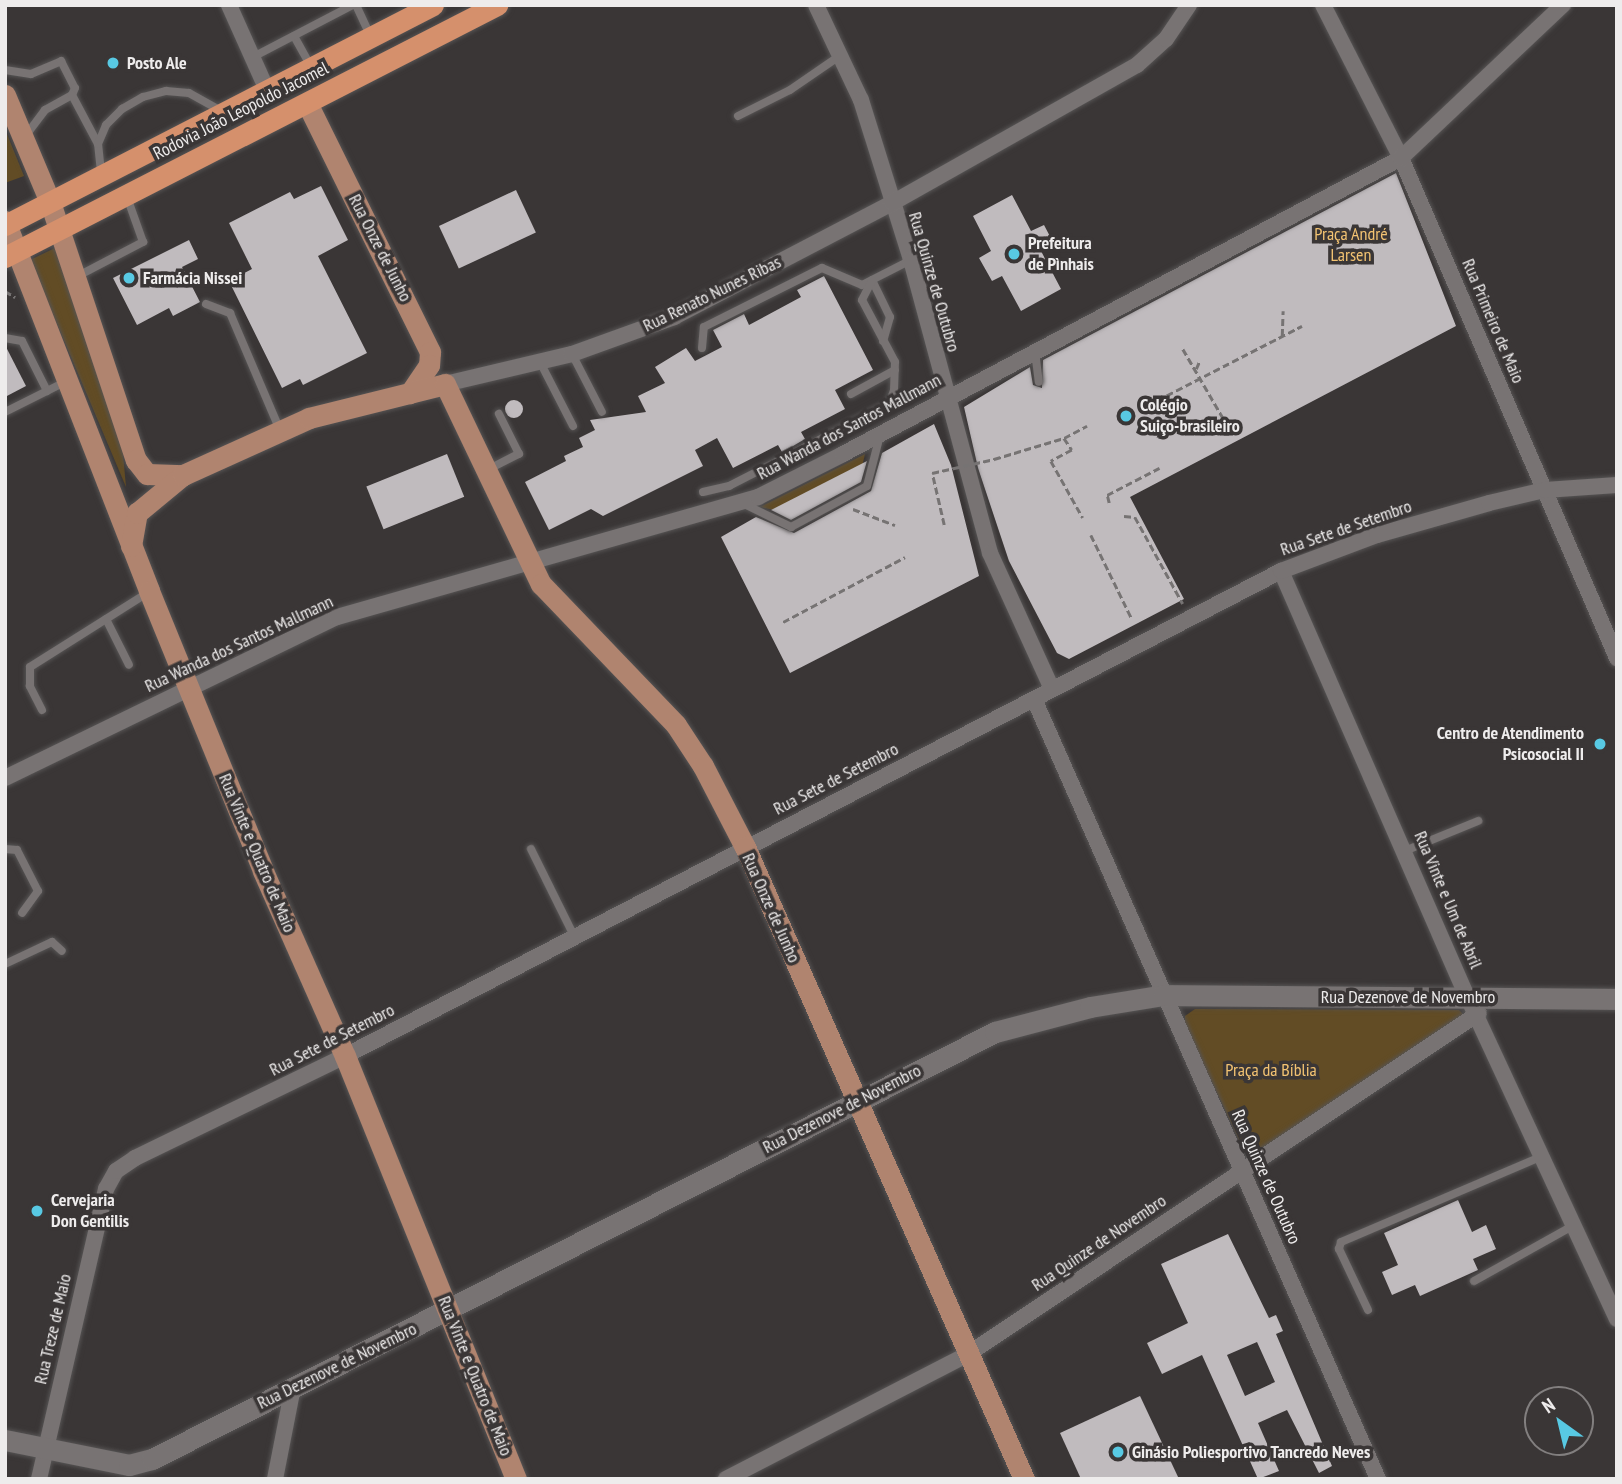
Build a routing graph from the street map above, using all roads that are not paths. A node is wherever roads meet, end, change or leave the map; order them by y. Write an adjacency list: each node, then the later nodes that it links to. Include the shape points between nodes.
1 (229, 5): 12 (street)
2 (354, 5): 9 (lane); 10 (lane)
3 (433, 5): 10 (highway, Rodovia João Leopoldo Jacomel)
4 (497, 5): 18 (highway, Rodovia João Leopoldo Jacomel)
5 (816, 5): 11 (street, Rua Quinze de Outubro)
6 (1189, 5): 27 (street, Rua Renato Nunes Ribas, via 1166,39 1137,65)
7 (1323, 5): 23 (street, Rua Primeiro de Maio)
8 (1563, 5): 23 (street, Rua Wanda dos Santos Mallmann)
9 (294, 36): 12 (lane); 13 (lane)
10 (370, 37): 13 (highway, Rodovia João Leopoldo Jacomel)
11 (841, 54): 20 (lane, via 790,90); 27 (street, Rua Quinze de Outubro, via 861,100)
12 (253, 57): 15 (street)
13 (311, 68): 15 (highway, Rodovia João Leopoldo Jacomel)
14 (5, 70): 17 (lane, via 31,74 61,61 75,88)
15 (267, 90): 19 (highway, Rodovia João Leopoldo Jacomel)
16 (5, 95): 21 (main road)
17 (72, 95): 21 (lane, via 45,110); 22 (lane)
18 (307, 103): 25 (highway, Rodovia João Leopoldo Jacomel); 46 (main road, Rua Onze de Junho, via 430,352 426,372)
19 (224, 112): 22 (lane, via 189,93 143,97 106,125); 24 (highway, Rodovia João Leopoldo Jacomel)
20 (738, 116)
21 (23, 139): 26 (main road)
22 (98, 144): 24 (lane)
23 (1401, 158): 38 (street, Rua Wanda dos Santos Mallmann); 58 (street, Rua Primeiro de Maio)
24 (101, 175): 26 (highway, Rodovia João Leopoldo Jacomel)
25 (126, 195): 29 (highway, Rodovia João Leopoldo Jacomel); 32 (lane, via 143,242)
26 (50, 202): 28 (highway, Rodovia João Leopoldo Jacomel); 29 (main road)
27 (892, 203): 31 (street, Rua Quinze de Outubro); 39 (street, Rua Renato Nunes Ribas, via 674,317)
28 (6, 223): 30 (main road, Rua Vinte e Quatro de Maio)
29 (59, 230): 30 (highway, Rodovia João Leopoldo Jacomel); 32 (main road)
30 (11, 255): 42 (main road, Rua Vinte e Quatro de Maio)
31 (911, 260): 33 (lane); 48 (street, Rua Quinze de Outubro)
32 (74, 278): 56 (main road, via 136,460 147,474)
33 (872, 280): 36 (lane, via 890,317); 36 (lane, via 862,300); 37 (lane, via 862,285 822,268 704,327)
34 (206, 304): 53 (lane, via 219,305 230,313)
35 (5, 338): 45 (lane, via 22,341)
36 (883, 341): 41 (lane)
37 (702, 348)
38 (1035, 351): 43 (lane); 48 (street, Rua Wanda dos Santos Mallmann)
39 (572, 354): 40 (street, Rua Renato Nunes Ribas); 50 (lane)
40 (540, 362): 44 (street, Rua Renato Nunes Ribas); 52 (lane)
41 (895, 370): 47 (lane); 59 (lane, via 889,404 729,486)
42 (68, 380): 45 (lane); 61 (main road, Rua Vinte e Quatro de Maio)
43 (1039, 382)
44 (445, 384): 46 (main road, Rua Renato Nunes Ribas); 55 (main road, Rua Onze de Junho)
45 (47, 391): 49 (lane)
46 (410, 393): 53 (main road, Rua Renato Nunes Ribas, via 309,418)
47 (851, 394)
48 (947, 397): 54 (street, Rua Wanda dos Santos Mallmann); 69 (street, Rua Quinze de Outubro, via 990,553)
49 (5, 412)
50 (602, 412)
51 (499, 414): 55 (lane, via 519,454)
52 (573, 426)
53 (280, 430): 56 (main road, Rua Renato Nunes Ribas)
54 (880, 435): 60 (street, Rua Wanda dos Santos Mallmann); 60 (lane, via 867,485 791,527)
55 (487, 470): 62 (main road, Rua Onze de Junho)
56 (183, 475): 61 (main road, via 137,513)
57 (1617, 485): 58 (street, Rua Sete de Setembro)
58 (1545, 491): 63 (street, Rua Sete de Setembro, via 1377,535); 66 (street, Rua Primeiro de Maio)
59 (703, 492)
60 (740, 502): 62 (street, Rua Wanda dos Santos Mallmann)
61 (131, 546): 64 (main road, Rua Vinte e Quatro de Maio)
62 (532, 561): 68 (street, Rua Wanda dos Santos Mallmann, via 337,617); 74 (main road, Rua Onze de Junho, via 541,584 676,725)
63 (1281, 571): 69 (street, Rua Sete de Setembro); 77 (street, Rua Vinte e Um de Abril)
64 (149, 592): 65 (lane); 68 (main road, Rua Vinte e Quatro de Maio)
65 (106, 619): 67 (lane); 71 (lane, via 30,667 30,685)
66 (1617, 658)
67 (130, 665)
68 (189, 687): 72 (street, Rua Wanda dos Santos Mallmann); 85 (main road, Rua Vinte e Quatro de Maio, via 263,872)
69 (1052, 689): 70 (street, Rua Sete de Setembro)
70 (1034, 699): 74 (street, Rua Sete de Setembro); 82 (street, Rua Quinze de Outubro)
71 (43, 710)
72 (5, 778)
73 (1478, 821): 77 (lane)
74 (745, 847): 79 (street, Rua Sete de Setembro); 86 (main road, Rua Onze de Junho)
75 (5, 849): 78 (lane, via 17,850 38,891)
76 (531, 849): 79 (lane)
77 (1407, 850): 84 (street, Rua Vinte e Um de Abril)
78 (22, 913)
79 (575, 936): 85 (street, Rua Sete de Setembro)
80 (62, 951): 81 (lane, via 52,942)
81 (5, 964)
82 (1164, 995): 84 (street, Rua Dezenove de Novembro); 86 (street, Rua Dezenove de Novembro, via 1090,1007 995,1032); 88 (street, Rua Quinze de Outubro)
83 (1617, 999): 84 (street, Rua Dezenove de Novembro)
84 (1473, 1005): 87 (street, Rua Vinte e Um de Abril); 88 (street, Rua Quinze de Novembro)
85 (345, 1056): 89 (street, Rua Sete de Setembro, via 135,1158 116,1171); 92 (main road, Rua Vinte e Quatro de Maio)
86 (856, 1101): 92 (street, Rua Dezenove de Novembro); 95 (main road, Rua Onze de Junho)
87 (1543, 1156): 90 (street, Rua Vinte e Um de Abril); 93 (lane, via 1342,1242 1339,1250)
88 (1243, 1171): 95 (street, Rua Quinze de Novembro); 104 (street, Rua Quinze de Outubro)
89 (106, 1189): 98 (street, Rua Treze de Maio)
90 (1574, 1225): 91 (lane); 94 (street, Rua Vinte e Um de Abril)
91 (1475, 1281)
92 (449, 1310): 96 (street, Rua Dezenove de Novembro); 101 (main road, Rua Vinte e Quatro de Maio)
93 (1368, 1310)
94 (1617, 1319)
95 (968, 1354): 102 (street, Rua Quinze de Novembro); 103 (main road, Rua Onze de Junho)
96 (293, 1387): 98 (street, Rua Dezenove de Novembro, via 152,1459 129,1465); 100 (street)
97 (5, 1440): 98 (street)
98 (45, 1448): 99 (street, Rua Treze de Maio)
99 (39, 1479)
100 (275, 1479)
101 (516, 1479)
102 (726, 1479)
103 (1024, 1479)
104 (1378, 1479)

